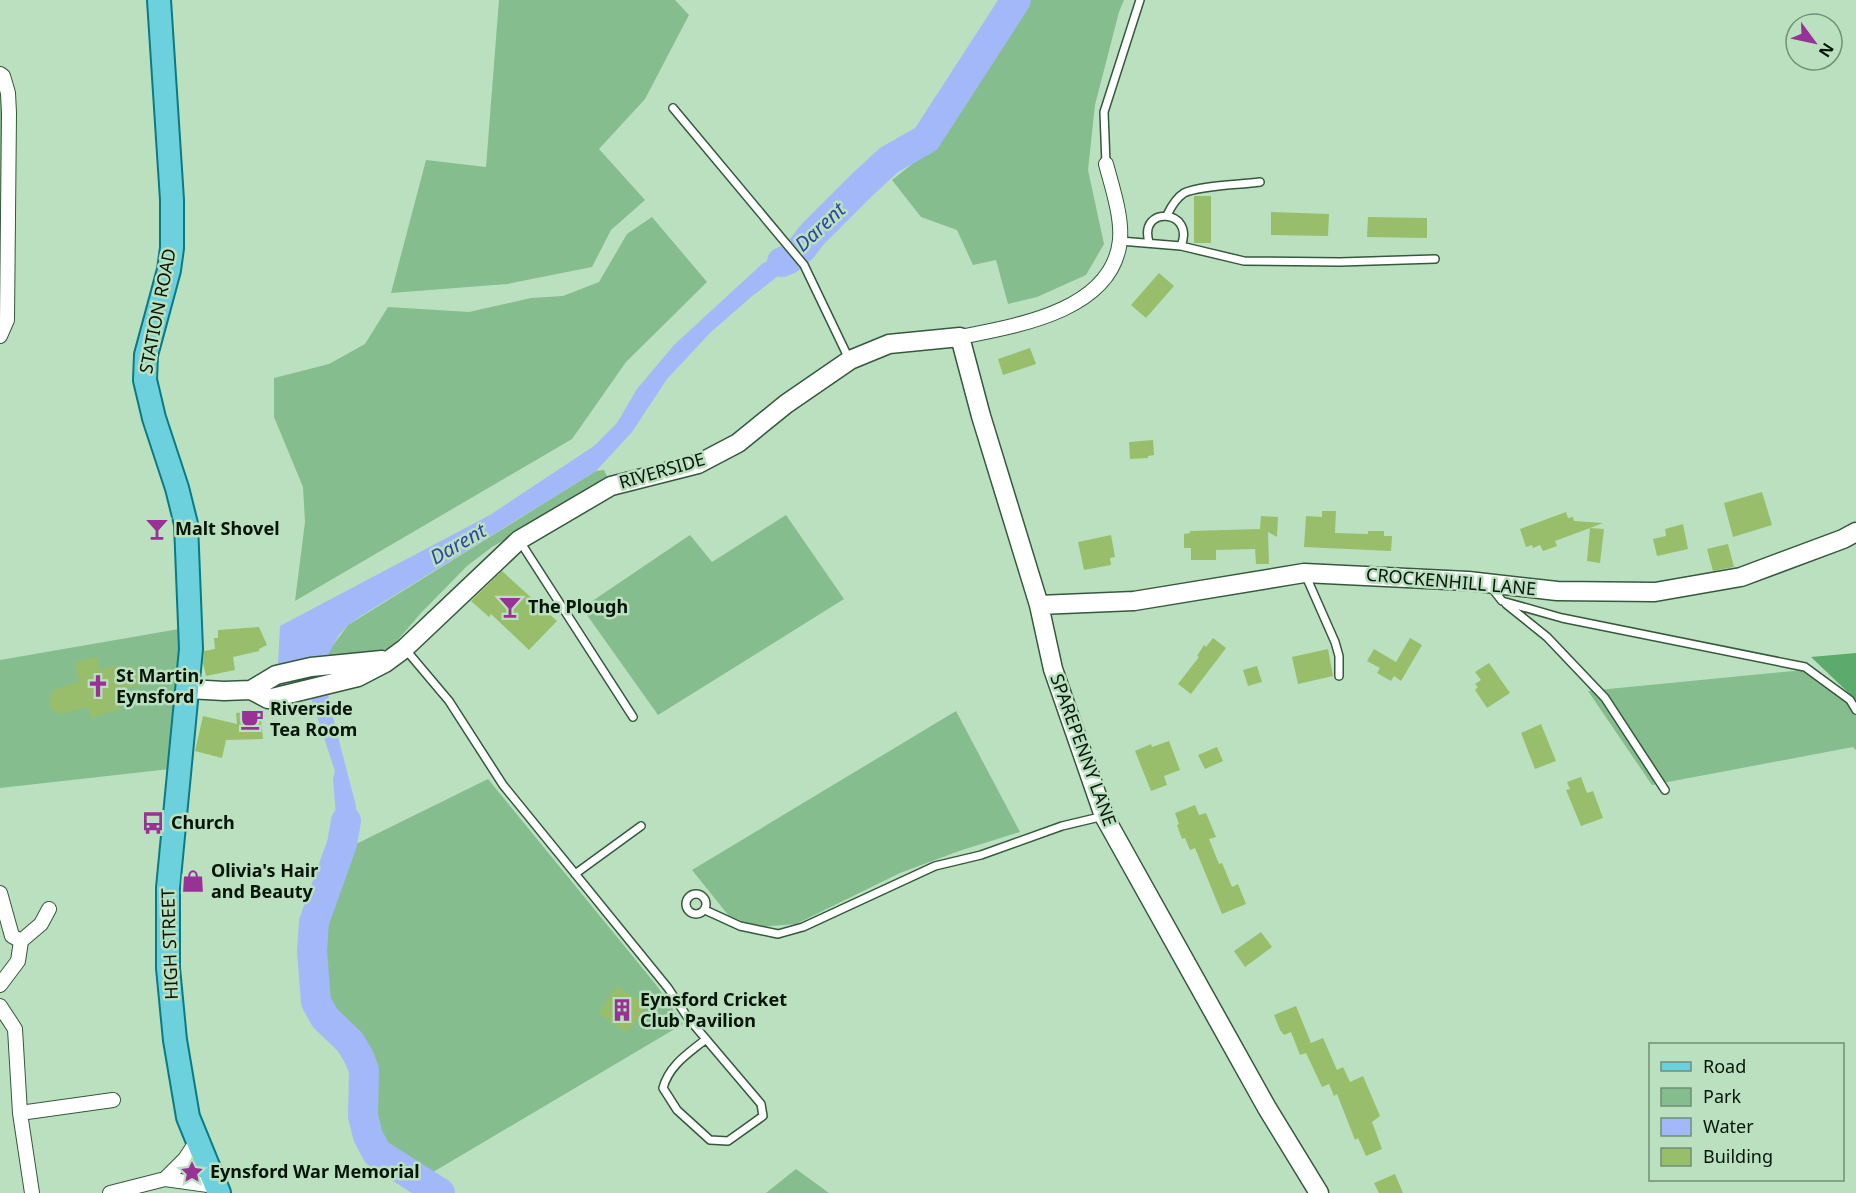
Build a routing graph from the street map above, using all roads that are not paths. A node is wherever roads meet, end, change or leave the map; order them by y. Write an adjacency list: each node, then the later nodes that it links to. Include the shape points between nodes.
1 (159, 0): 23 (main road, STATION ROAD, via 172,200 171,248 169,270 148,346 145,380 186,524)
2 (1140, 0): 5 (lane, via 1104,111)
3 (0, 74): 12 (street, via 8,93 9,174 7,320)
4 (673, 108): 14 (lane, via 804,265)
5 (1106, 164): 8 (street)
6 (1260, 182): 7 (lane, via 1196,189 1175,201)
7 (1167, 215): 9 (lane, via 1152,222 1147,235); 10 (lane, via 1181,225)
8 (1120, 241): 9 (lane); 13 (street, via 1103,281 1074,304 1045,317)
9 (1149, 242): 10 (lane)
10 (1181, 246): 11 (lane, via 1245,261)
11 (1435, 259)
12 (0, 336)
13 (960, 337): 14 (street, RIVERSIDE, via 889,344); 20 (street, SPAREPENNY LANE)
14 (850, 360): 16 (street, RIVERSIDE, via 738,443 698,464 610,486)
15 (1856, 532): 18 (street, CROCKENHILL LANE, via 1741,577 1672,590 1557,591)
16 (519, 540): 21 (street, RIVERSIDE); 26 (lane)
17 (1304, 573): 18 (street, CROCKENHILL LANE); 20 (street, CROCKENHILL LANE, via 1134,601); 22 (lane, via 1335,642)
18 (1487, 583): 19 (lane)
19 (1502, 601): 25 (lane, via 1562,618 1805,667 1851,700); 27 (lane, via 1547,637 1605,698)
20 (1039, 605): 28 (street, SPAREPENNY LANE, via 1053,669)
21 (398, 653): 24 (street, RIVERSIDE, via 276,675); 24 (street, RIVERSIDE, via 358,677 333,684 268,699); 30 (lane, via 449,702 503,785)
22 (1339, 676)
23 (188, 689): 24 (street, RIVERSIDE); 40 (main road, HIGH STREET, via 168,888 168,968 182,1086)
24 (251, 690)
25 (1856, 710)
26 (633, 717)
27 (1665, 790)
28 (1104, 816): 33 (lane, via 935,866 803,927 778,934 740,926); 45 (street, SPAREPENNY LANE)
29 (641, 826): 30 (lane)
30 (575, 874): 37 (lane)
31 (0, 893): 34 (street, via 12,936)
32 (49, 909): 34 (street, via 41,924)
33 (705, 910)
34 (21, 941): 35 (street, via 18,961)
35 (0, 985)
36 (0, 1006): 39 (street, via 15,1029)
37 (706, 1039): 37 (lane, via 666,1075 663,1088 677,1110 710,1140 728,1141 763,1116 761,1104)
38 (113, 1100): 39 (street)
39 (20, 1113): 43 (street)
40 (197, 1141): 41 (street); 42 (main road, HIGH STREET)
41 (165, 1179): 42 (street); 44 (street)
42 (217, 1190)
43 (32, 1193)
44 (110, 1193)
45 (1319, 1193)

